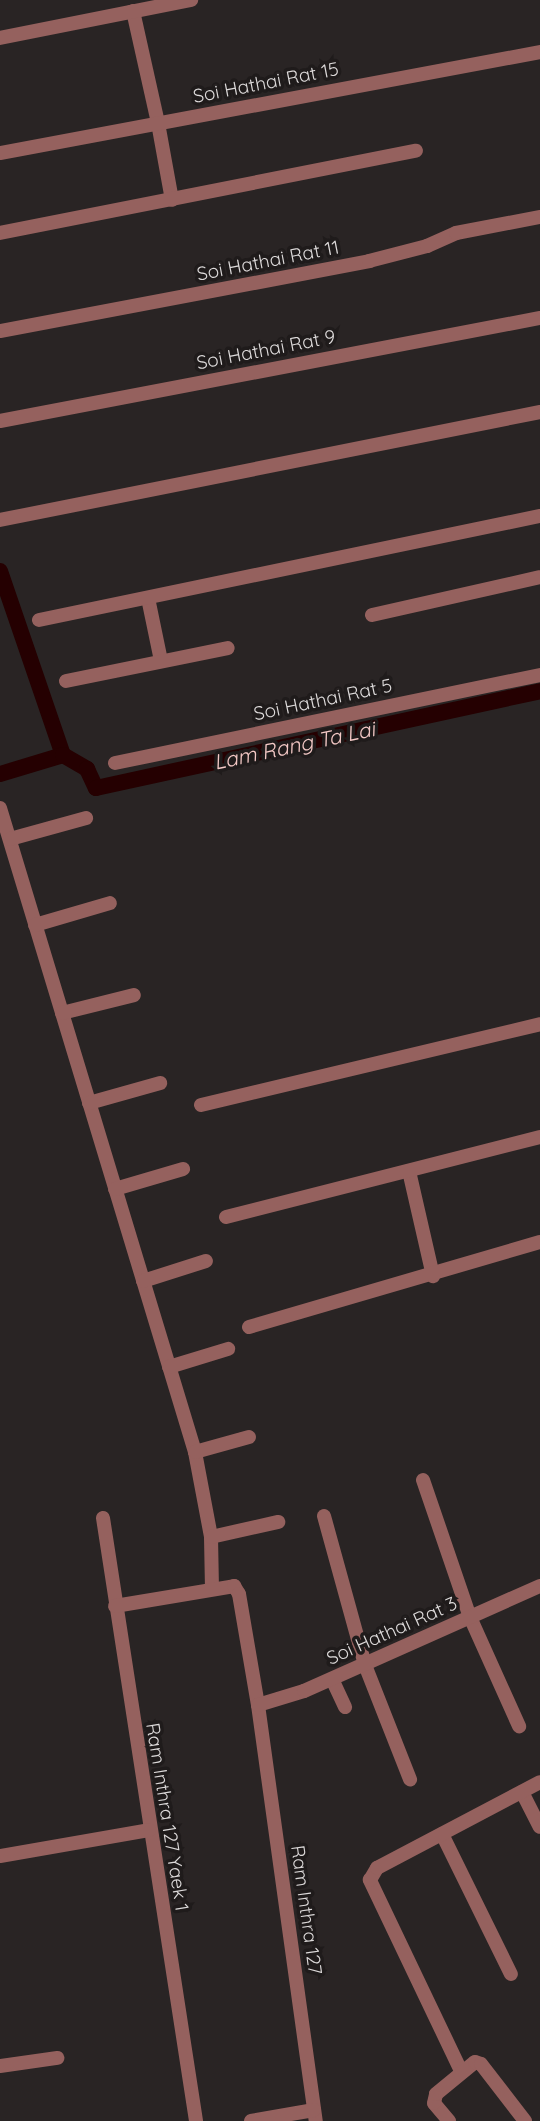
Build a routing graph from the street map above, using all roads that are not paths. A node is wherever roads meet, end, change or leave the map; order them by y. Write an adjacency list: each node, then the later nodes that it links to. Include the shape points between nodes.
1 (191, 0): 2 (street)
2 (133, 11): 3 (street); 5 (street)
3 (0, 38)
4 (540, 51): 5 (street, Soi Hathai Rat 15)
5 (158, 123): 7 (street, Soi Hathai Rat 15); 8 (street)
6 (416, 151): 8 (street)
7 (0, 153)
8 (172, 200): 10 (street)
9 (540, 217): 12 (street, Soi Hathai Rat 11, via 456,233 369,261)
10 (0, 233)
11 (540, 318): 14 (street, Soi Hathai Rat 9)
12 (0, 331)
13 (540, 412): 16 (street)
14 (0, 421)
15 (540, 516): 18 (street)
16 (0, 520)
17 (540, 577): 19 (street)
18 (148, 598): 20 (street); 22 (street)
19 (372, 615)
20 (38, 620)
21 (228, 648): 22 (street)
22 (161, 661): 24 (street)
23 (540, 675): 25 (street, Soi Hathai Rat 5)
24 (66, 681)
25 (114, 763)
26 (0, 808): 28 (street)
27 (86, 818): 28 (street)
28 (9, 839): 30 (street)
29 (110, 903): 30 (street)
30 (35, 925): 32 (street)
31 (134, 995): 32 (street)
32 (62, 1013): 35 (street)
33 (540, 1024): 36 (street)
34 (160, 1083): 35 (street)
35 (89, 1102): 40 (street)
36 (201, 1105)
37 (540, 1137): 39 (street)
38 (183, 1169): 40 (street)
39 (409, 1171): 41 (street); 44 (street)
40 (115, 1189): 45 (street)
41 (226, 1217)
42 (540, 1242): 44 (street)
43 (206, 1261): 45 (street)
44 (433, 1276): 46 (street)
45 (143, 1281): 48 (street)
46 (250, 1327)
47 (228, 1349): 48 (street)
48 (169, 1367): 50 (street)
49 (249, 1437): 50 (street)
50 (195, 1451): 55 (street)
51 (423, 1480): 59 (street)
52 (324, 1516): 60 (street)
53 (103, 1518): 58 (street, Ram Inthra 127 Yaek 1)
54 (278, 1522): 55 (street)
55 (211, 1538): 57 (street)
56 (540, 1586): 59 (street, Soi Hathai Rat 3)
57 (212, 1589): 58 (street); 62 (street, Ram Inthra 127, via 234,1586 239,1594)
58 (115, 1606): 69 (street, Ram Inthra 127 Yaek 1)
59 (470, 1617): 60 (street, Soi Hathai Rat 3); 64 (street)
60 (365, 1665): 61 (street, Soi Hathai Rat 3); 65 (street)
61 (332, 1679): 62 (street, Soi Hathai Rat 3); 63 (street)
62 (258, 1705): 76 (street, Ram Inthra 127)
63 (345, 1707)
64 (519, 1726)
65 (410, 1779)
66 (540, 1782): 67 (street)
67 (522, 1792): 68 (street); 70 (street)
68 (540, 1826)
69 (149, 1830): 71 (street); 77 (street, Ram Inthra 127 Yaek 1)
70 (442, 1834): 72 (street); 75 (street, via 377,1868 370,1880)
71 (0, 1856)
72 (511, 1974)
73 (57, 2058): 74 (street)
74 (0, 2066)
75 (461, 2071): 79 (street, via 434,2098); 80 (street, via 473,2062 481,2064)
76 (315, 2115): 78 (street)
77 (196, 2121)
78 (251, 2121)
79 (449, 2121)
80 (525, 2121)

